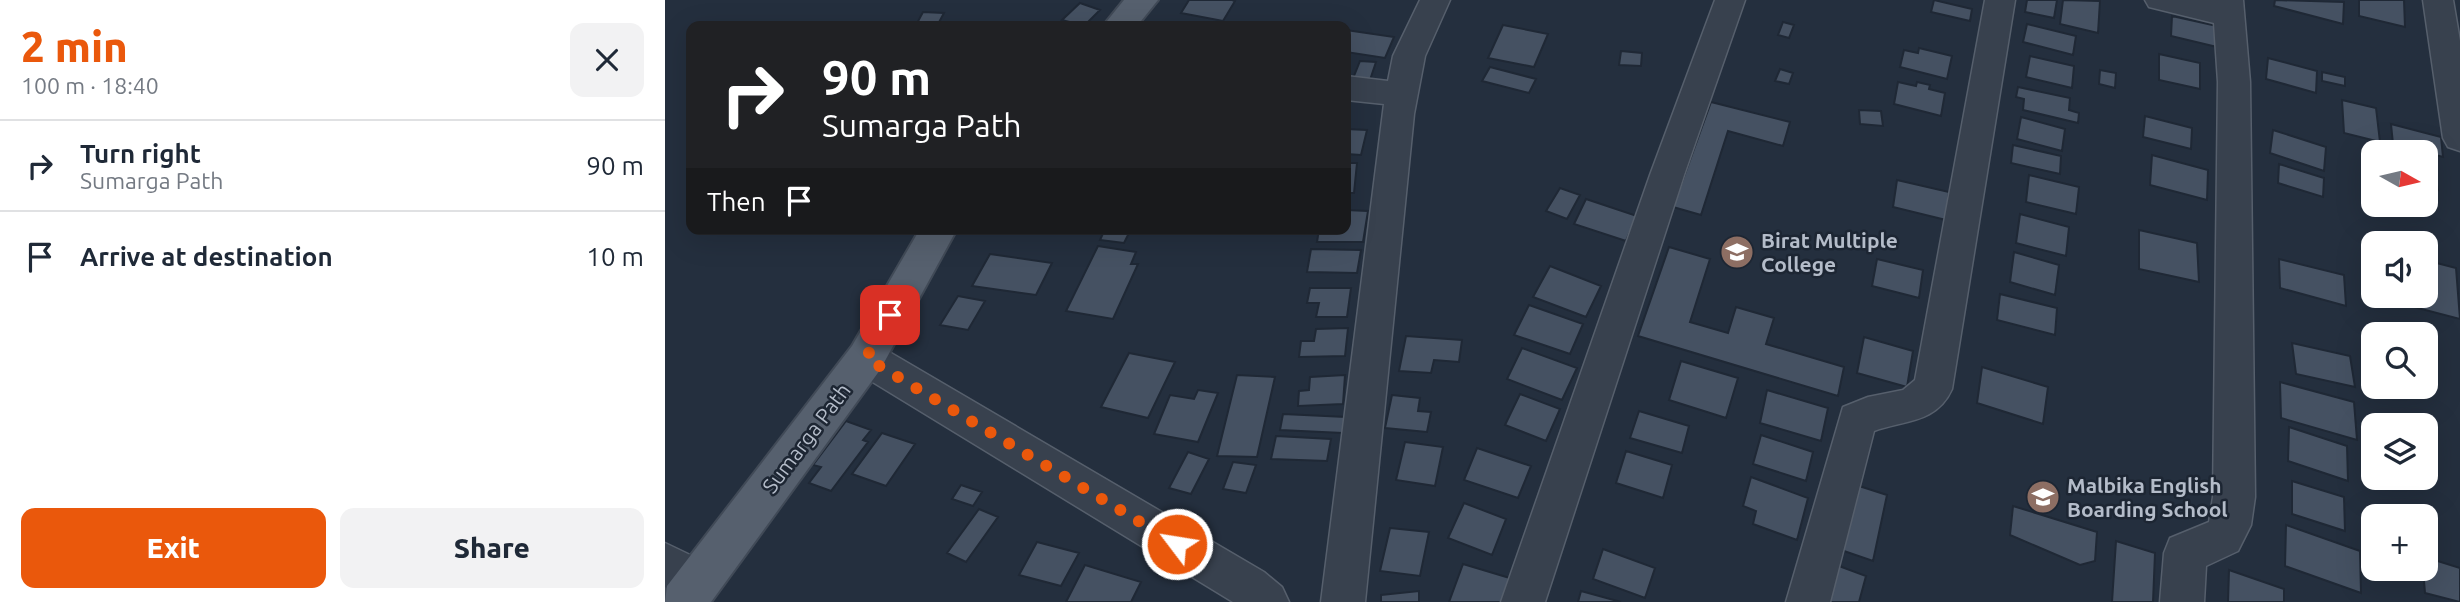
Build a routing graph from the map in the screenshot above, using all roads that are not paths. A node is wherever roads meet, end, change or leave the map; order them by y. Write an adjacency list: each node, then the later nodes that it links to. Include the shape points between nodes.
1 (1142, 0): 8 (main road)
2 (1435, 0): 10 (street, via 1409,57)
3 (1730, 0): 17 (street)
4 (2000, 0): 18 (street, via 1933,389 1921,403 1907,409 1870,412 1857,420)
5 (2160, 0): 7 (street)
6 (2438, 0): 11 (street)
7 (2229, 8): 19 (street, via 2234,82 2234,497 2224,538 2185,553)
8 (1123, 21)
9 (1351, 89): 10 (street)
10 (1402, 94): 16 (street)
11 (2460, 138)
12 (936, 235): 13 (main road, Sumarga Path)
13 (866, 358): 14 (main road, Sumarga Path); 15 (street)
14 (682, 582)
15 (1252, 597)
16 (1343, 602)
17 (1523, 602)
18 (1808, 602)
19 (2182, 602)

